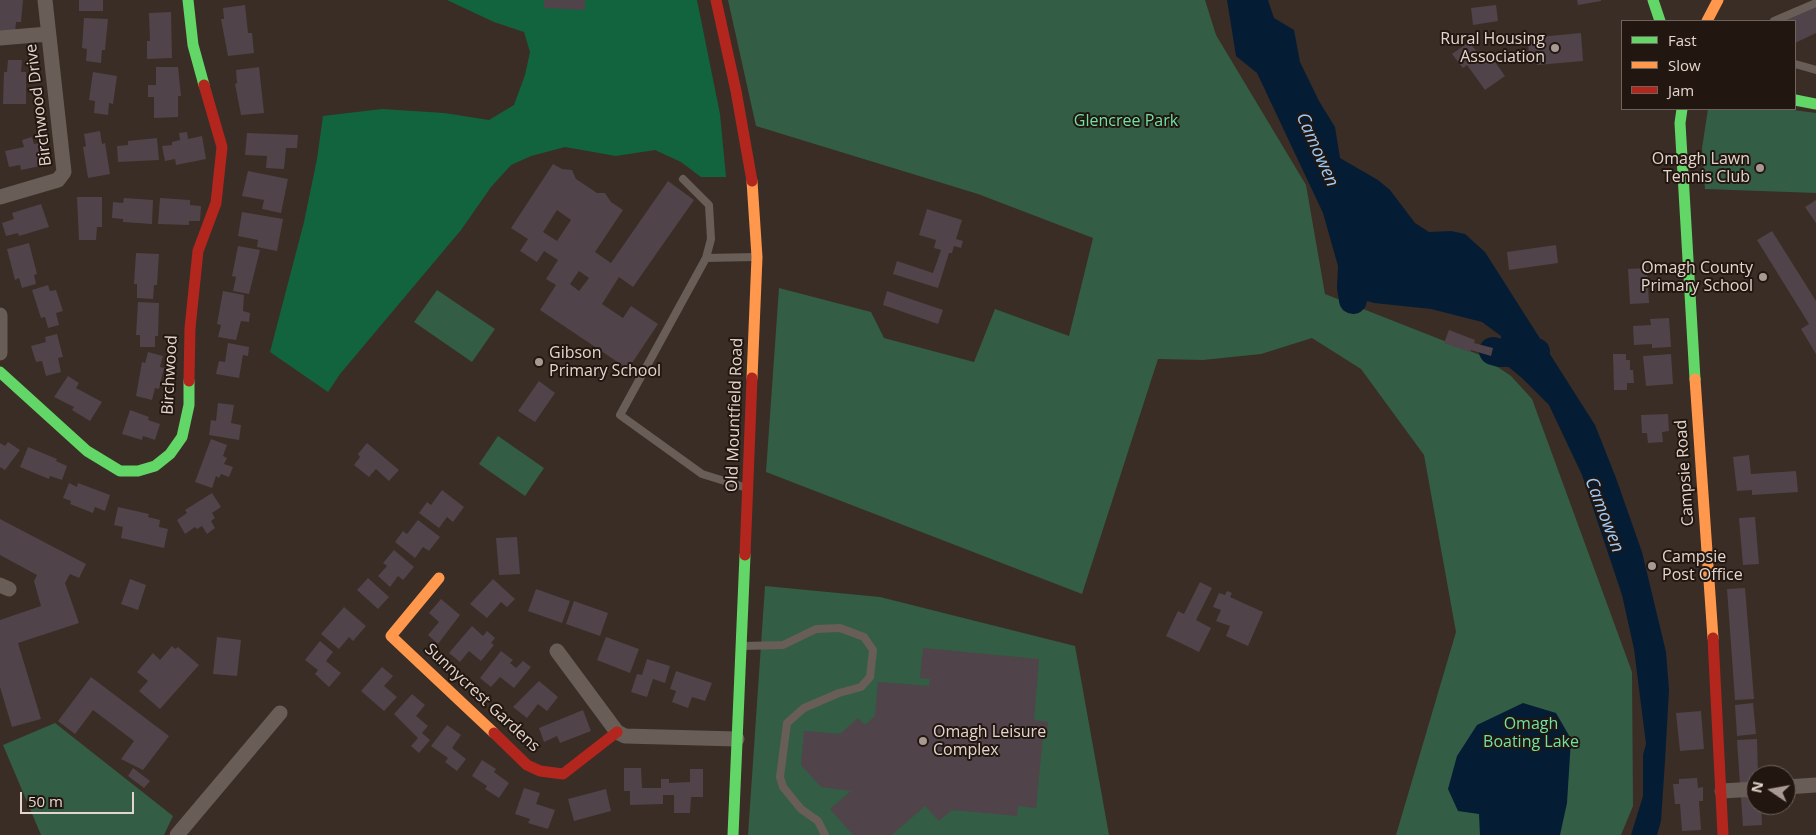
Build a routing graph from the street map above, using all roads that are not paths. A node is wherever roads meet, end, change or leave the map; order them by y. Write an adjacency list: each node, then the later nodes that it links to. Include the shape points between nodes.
1 (45, 0): 10 (street, Birchwood Drive)
2 (188, 0): 23 (main road, Birchwood, via 193,45 222,146 216,203 198,251 190,328 189,405 182,438 155,466 138,471 120,470 87,452)
3 (716, 0): 19 (main road, Old Mountfield Road, via 752,179)
4 (1652, 0): 7 (main road)
5 (1718, 0): 8 (main road)
6 (1816, 3): 9 (lane)
7 (1660, 20)
8 (1708, 20)
9 (1776, 20)
10 (48, 34): 11 (street, Birchwood Drive); 18 (street, Birchwood Drive, via 64,172 58,180)
11 (0, 38)
12 (1796, 64): 13 (lane)
13 (1816, 70)
14 (1796, 100): 15 (main road)
15 (1816, 104)
16 (1682, 110): 34 (main road, Campsie Road, via 1686,242)
17 (683, 179): 20 (lane, via 709,205 712,238)
18 (0, 198)
19 (757, 257): 20 (lane); 24 (main road, Old Mountfield Road)
20 (706, 258): 24 (lane, via 620,415 702,474)
21 (0, 315): 22 (street)
22 (0, 353)
23 (0, 372)
24 (748, 488): 26 (main road, Old Mountfield Road)
25 (439, 578): 29 (main road, Sunnycrest Gardens, via 391,636 528,765 540,771 563,774)
26 (741, 646): 30 (main road, Old Mountfield Road); 37 (lane, via 783,645 816,629 840,628 864,637 873,650 870,677 862,687 804,708 787,723 780,777 783,787 801,809 818,821)
27 (558, 651): 29 (street)
28 (280, 713): 35 (street)
29 (617, 732): 30 (street, via 625,736)
30 (737, 739): 36 (main road, Old Mountfield Road)
31 (1816, 785): 32 (street)
32 (1796, 786)
33 (1746, 790): 34 (street)
34 (1722, 791): 38 (main road, Campsie Road)
35 (177, 835)
36 (733, 835)
37 (825, 835)
38 (1723, 835)

